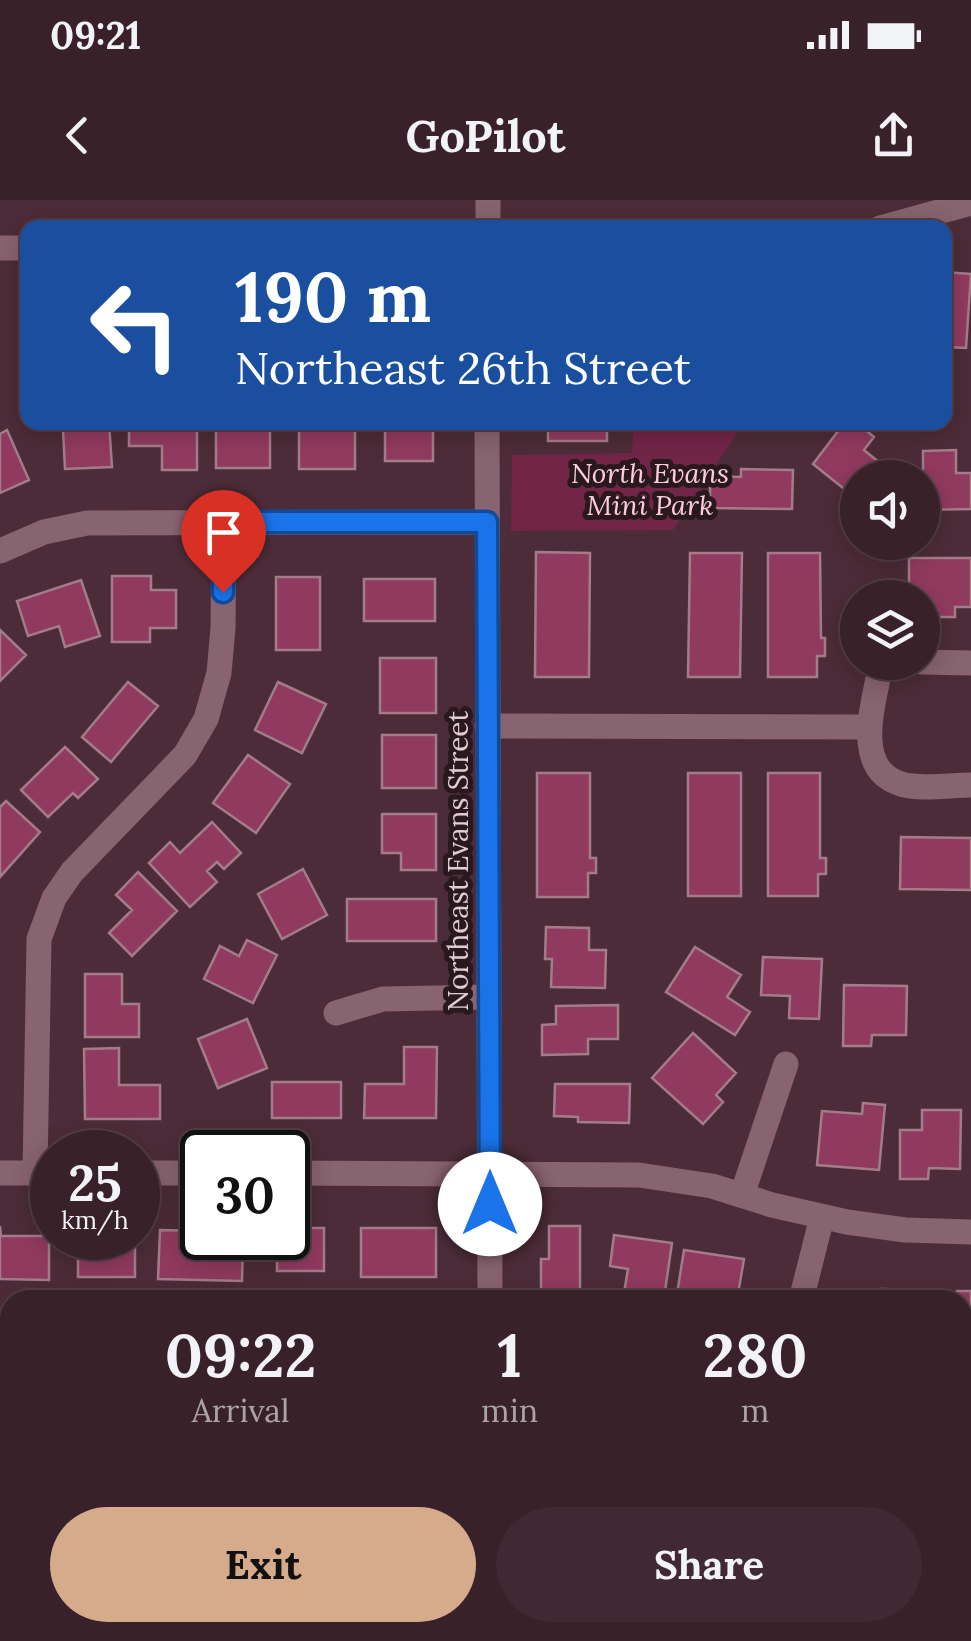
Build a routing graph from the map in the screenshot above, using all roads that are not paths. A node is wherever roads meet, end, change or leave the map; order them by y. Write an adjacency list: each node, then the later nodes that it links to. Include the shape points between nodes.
1 (971, 203): 2 (street)
2 (909, 220)
3 (487, 430): 5 (street, Northeast Evans Street)
4 (224, 522): 5 (street); 6 (street, via 87,523); 16 (street, via 222,642 206,719 186,756 72,872 39,939)
5 (487, 522): 10 (street, Northeast Evans Street)
6 (0, 551)
7 (940, 662): 8 (street)
8 (971, 663)
9 (879, 680): 11 (street)
10 (487, 726): 11 (street); 13 (street, Northeast Evans Street)
11 (868, 727): 12 (street, via 882,774 903,785)
12 (971, 785)
13 (488, 998): 14 (street, via 383,999); 17 (street, Northeast Evans Street)
14 (336, 1013)
15 (786, 1064): 21 (street)
16 (43, 1130)
17 (490, 1172): 20 (street); 21 (street, via 640,1174); 24 (street, Northeast Evans Street)
18 (0, 1173): 19 (street)
19 (30, 1173)
20 (310, 1173)
21 (742, 1195): 22 (street)
22 (822, 1218): 23 (street); 25 (street)
23 (971, 1232)
24 (490, 1290)
25 (804, 1290)

